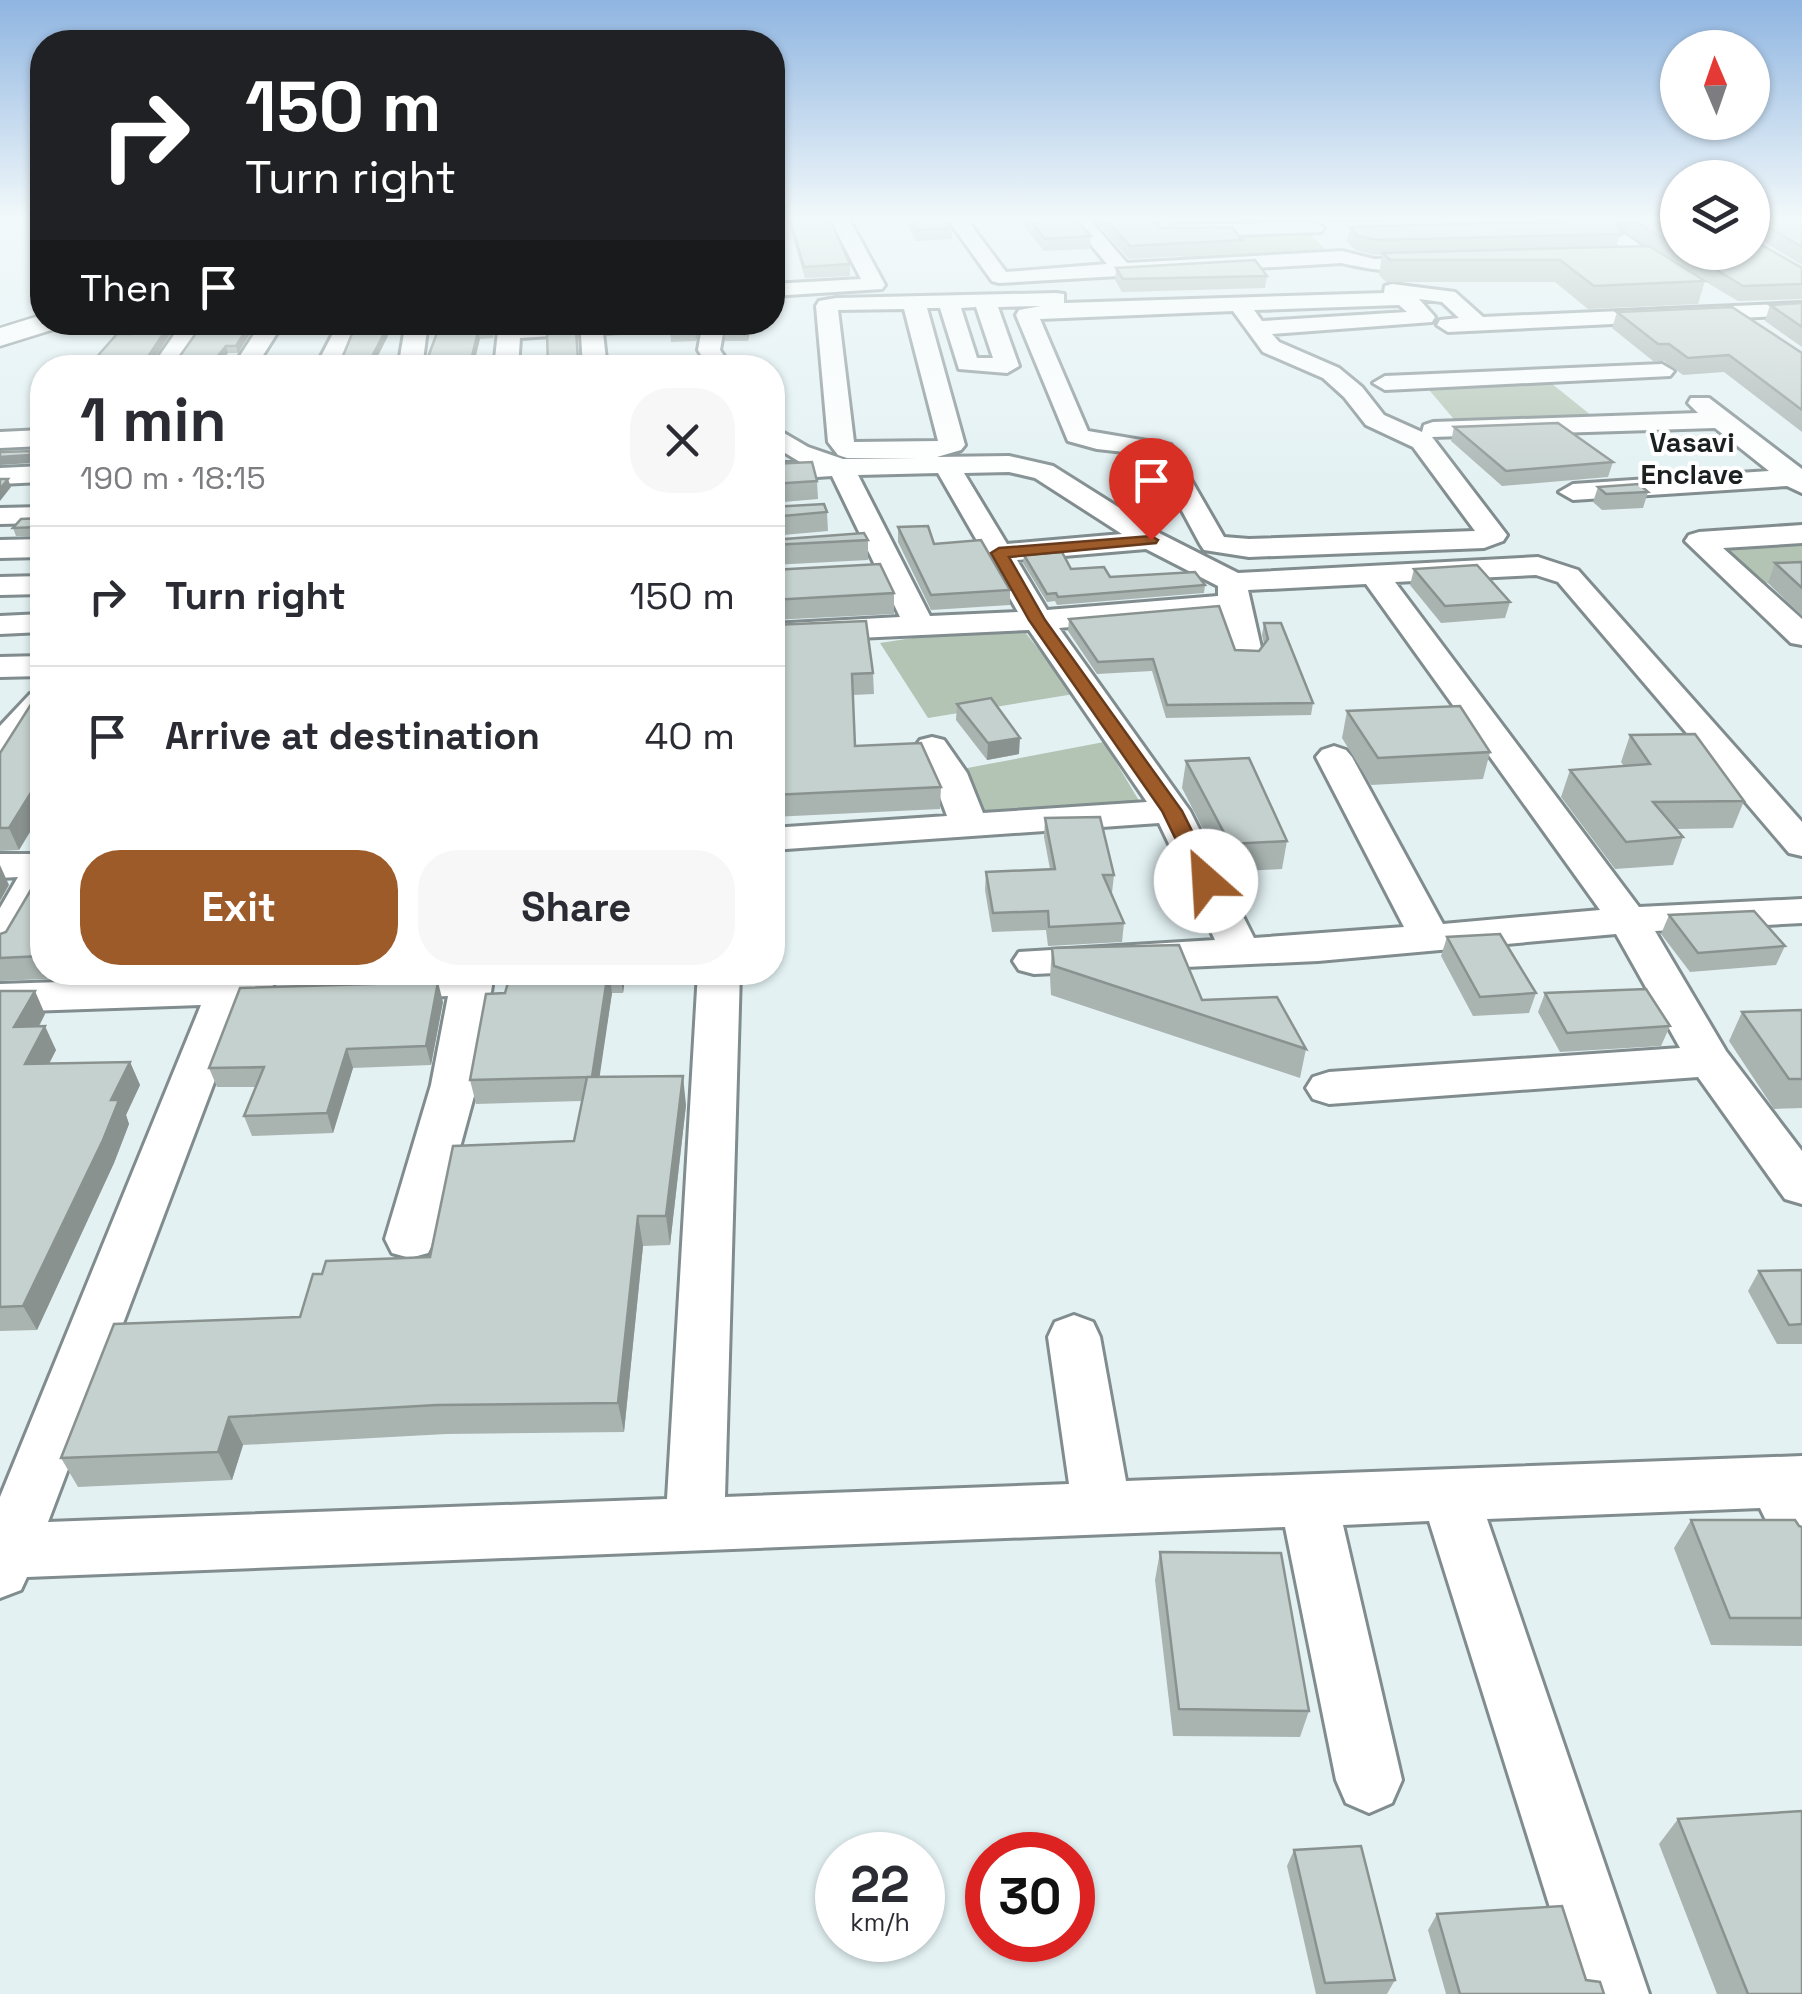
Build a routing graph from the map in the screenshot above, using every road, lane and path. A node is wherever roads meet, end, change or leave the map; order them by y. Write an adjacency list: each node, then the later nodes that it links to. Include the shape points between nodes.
1 (827, 310): 2 (street, via 841,442 848,450 950,447)
2 (918, 310)
3 (951, 310): 4 (street, via 967,364 1007,366)
4 (991, 310)
5 (1036, 310): 18 (street, via 1026,315 1076,436 1162,450 1214,544 1250,548 1493,535 1422,442 1375,420 1331,373 1272,347)
6 (1244, 310): 18 (street)
7 (1315, 310): 13 (street)
8 (1316, 310): 13 (street)
9 (1346, 310): 13 (street)
10 (1462, 310): 16 (street)
11 (1729, 310): 14 (street)
12 (1784, 310): 14 (street)
13 (1340, 312): 16 (street); 18 (street)
14 (1734, 313): 15 (street); 19 (street)
15 (1595, 318): 16 (street); 21 (street)
16 (1478, 323)
17 (30, 328): 20 (street)
18 (1258, 332)
19 (1764, 335)
20 (0, 338)
21 (1662, 370): 22 (street); 23 (street)
22 (1385, 383)
23 (1720, 420): 24 (street); 33 (street)
24 (1432, 430)
25 (30, 439): 26 (street)
26 (0, 440)
27 (785, 442): 29 (street)
28 (946, 466): 29 (street); 41 (street, via 1009,464 1044,472); 45 (street)
29 (841, 467): 30 (street); 35 (street)
30 (785, 471)
31 (30, 475): 32 (street)
32 (0, 476)
33 (1799, 480): 34 (street)
34 (1573, 492)
35 (860, 508): 36 (street); 40 (street)
36 (825, 511)
37 (30, 515): 38 (street)
38 (0, 516)
39 (1802, 534): 57 (street, via 1699,541)
40 (876, 540): 42 (street); 46 (street)
41 (1151, 540): 45 (street); 51 (street)
42 (841, 543)
43 (30, 548): 44 (street)
44 (0, 549)
45 (999, 553): 52 (street)
46 (890, 571): 47 (street); 55 (street)
47 (852, 573)
48 (1376, 577): 51 (street); 68 (street, via 1538,566 1568,576); 73 (street)
49 (30, 585): 50 (street)
50 (0, 586)
51 (1233, 593): 52 (street); 58 (street)
52 (1038, 620): 55 (street); 65 (street)
53 (30, 623): 54 (street)
54 (0, 624)
55 (920, 627): 56 (street)
56 (785, 632)
57 (1802, 636)
58 (1246, 652)
59 (0, 666): 60 (street)
60 (30, 666)
61 (25, 707): 62 (street)
62 (0, 746)
63 (932, 748): 66 (street)
64 (1334, 757): 74 (street)
65 (1172, 811): 66 (street); 76 (street)
66 (968, 825): 67 (street)
67 (785, 839)
68 (1802, 845)
69 (0, 866): 70 (street)
70 (30, 867)
71 (30, 889): 75 (street)
72 (1802, 912): 73 (street)
73 (1628, 920): 74 (street); 85 (street)
74 (1429, 936): 76 (street)
75 (0, 944)
76 (1242, 952): 77 (street)
77 (1034, 961)
78 (177, 985): 84 (street)
79 (229, 985): 96 (street)
80 (291, 985): 81 (street)
81 (351, 985)
82 (471, 985): 88 (street, via 454,1085)
83 (718, 985): 94 (street)
84 (0, 998)
85 (1710, 1061): 86 (street); 87 (street)
86 (1328, 1088)
87 (1802, 1186)
88 (410, 1240)
89 (1074, 1337): 93 (street)
90 (1789, 1481): 91 (street); 95 (street)
91 (1450, 1495): 92 (street); 98 (street)
92 (1308, 1500): 93 (street); 97 (street)
93 (1102, 1508): 94 (street)
94 (694, 1524): 96 (street)
95 (1802, 1532)
96 (4, 1560)
97 (1369, 1780)
98 (1613, 1994)

